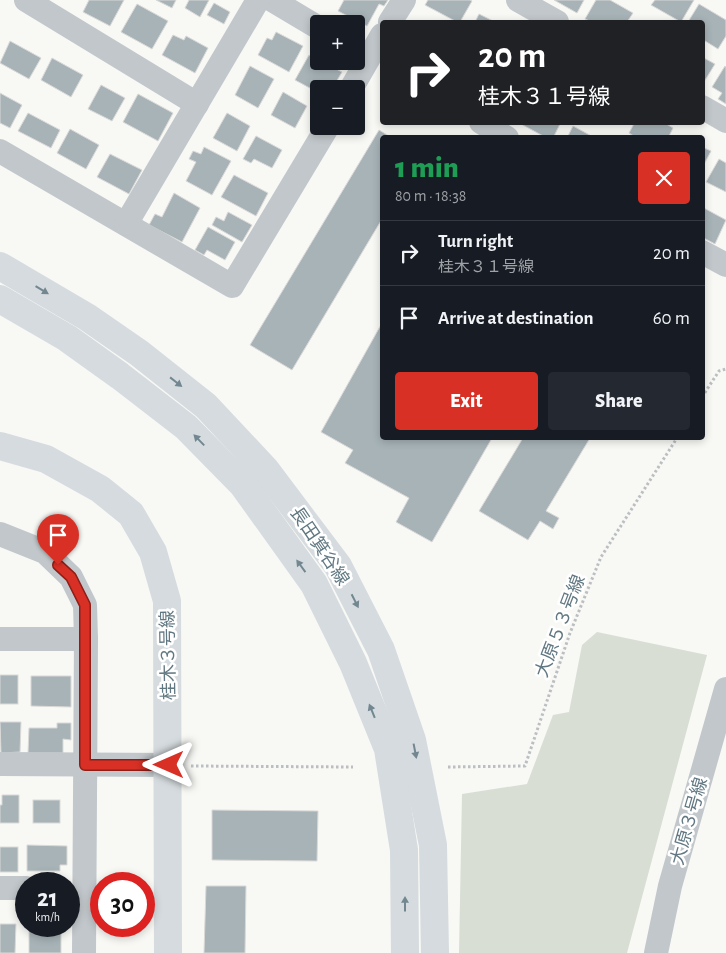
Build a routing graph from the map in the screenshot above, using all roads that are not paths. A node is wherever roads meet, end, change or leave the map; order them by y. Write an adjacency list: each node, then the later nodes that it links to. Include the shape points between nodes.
1 (26, 0): 12 (street)
2 (258, 0): 12 (street)
3 (272, 0): 8 (street)
4 (404, 0): 6 (street)
5 (518, 0): 7 (street)
6 (391, 20)
7 (553, 20)
8 (310, 23)
9 (380, 39): 10 (street)
10 (369, 57): 11 (street)
11 (356, 80)
12 (197, 104): 19 (street)
13 (705, 109): 14 (street)
14 (726, 121)
15 (486, 125): 17 (street)
16 (323, 135): 19 (street, via 232,286)
17 (502, 135)
18 (0, 151): 19 (street)
19 (126, 224)
20 (705, 254): 21 (street)
21 (726, 265)
22 (0, 266): 39 (street, 長田箕谷線, one-way to 39, via 87,317 206,406 265,469 338,566 381,650 412,740 433,845)
23 (0, 299): 38 (street, 長田箕谷線, one-way to 23, via 404,850 388,749 353,663 314,584 243,485 186,427 67,338)
24 (0, 446): 31 (street, 桂木３号線, via 46,459 100,489 131,514 153,552 167,601)
25 (0, 534): 27 (street, via 45,552 71,577 85,605)
26 (0, 639): 27 (street)
27 (86, 639): 30 (street)
28 (726, 689): 40 (street, 大原３号線, via 670,886)
29 (0, 764): 30 (street)
30 (85, 765): 31 (street); 32 (street)
31 (169, 765): 37 (street, 桂木３号線)
32 (77, 872)
33 (0, 888): 34 (street)
34 (15, 888)
35 (80, 921): 36 (street)
36 (84, 953)
37 (168, 953)
38 (405, 953)
39 (435, 953)
40 (656, 953)

